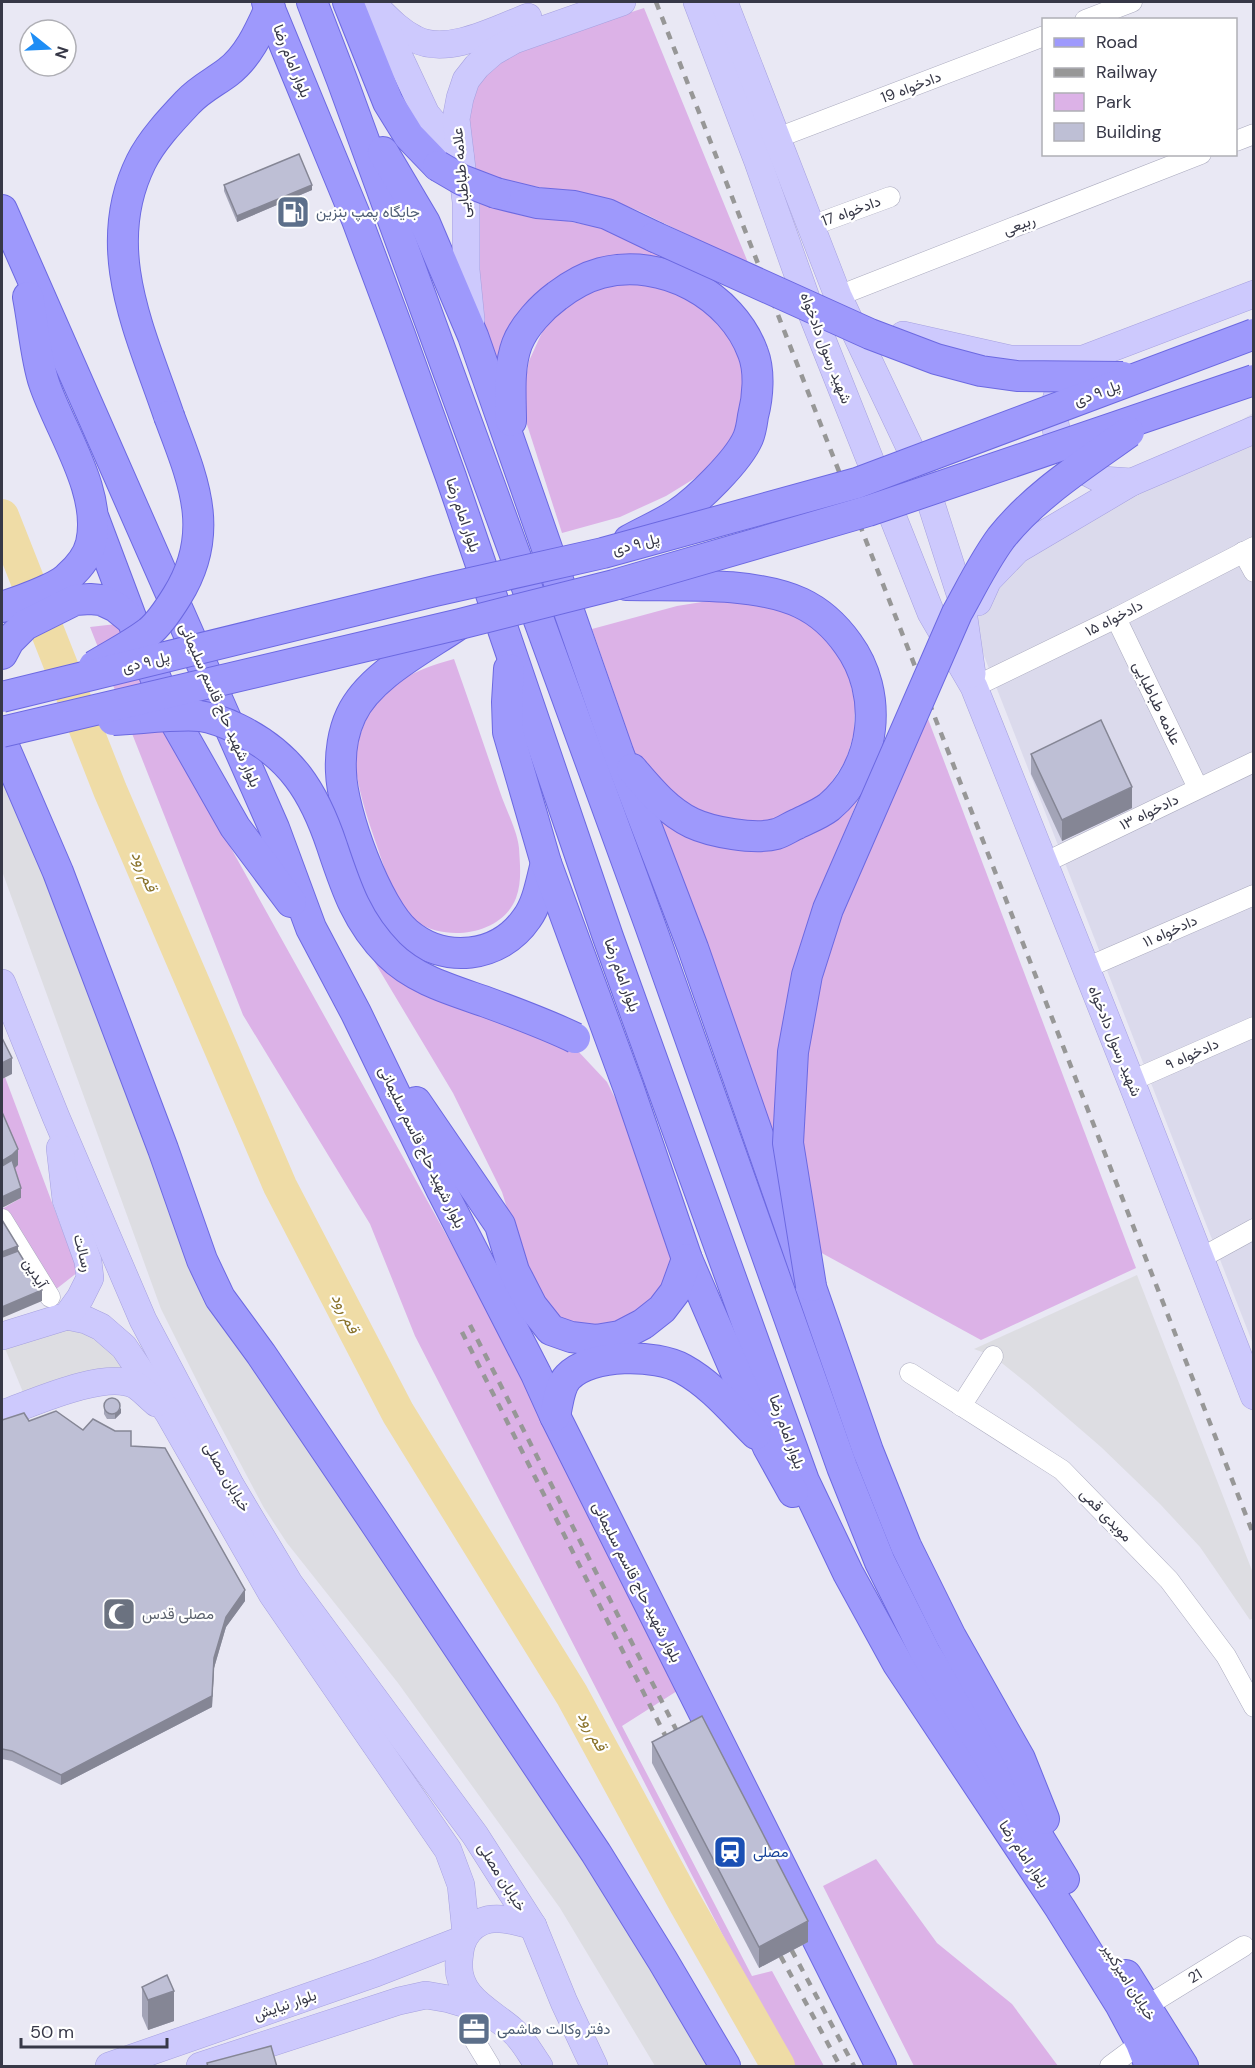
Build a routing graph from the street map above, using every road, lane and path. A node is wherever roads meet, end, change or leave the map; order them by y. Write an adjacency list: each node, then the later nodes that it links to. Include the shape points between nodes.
1 (312, 2): 11 (main road, بلوار امام رضا)
2 (571, 2): 7 (street, via 458,43 436,45 417,41)
3 (622, 2): 16 (street, علامه طباطبایی, via 514,40 477,66 466,80 460,98)
4 (696, 2): 17 (street, شهید رسول دادخواه)
5 (724, 2): 14 (street, شهید رسول دادخواه)
6 (1132, 2): 9 (street)
7 (366, 3): 16 (main road, via 388,102 409,136)
8 (269, 5): 44 (main road, بلوار امام رضا, via 392,314); 45 (main road, bridge, via 246,53 230,71 196,94 170,121 142,160 125,208 121,244 124,277 193,481 199,517 197,551 186,582 150,632)
9 (1090, 18)
10 (1042, 37): 14 (street, دادخواه 19)
11 (342, 80): 25 (main road, via 425,223); 82 (main road, بلوار امام رضا, via 650,925 842,1467 880,1562 925,1652)
12 (1254, 134): 13 (street)
13 (1237, 141)
14 (780, 145): 17 (street); 20 (street, شهید رسول دادخواه)
15 (1196, 156): 23 (street, ربیعی)
16 (449, 160): 25 (street, علامه طباطبایی, via 466,202 466,270); 27 (main road, bridge, via 462,180 496,194 607,214 870,334 936,359 1017,376)
17 (758, 162): 46 (street, شهید رسول دادخواه, via 810,309 931,613)
18 (890, 197): 20 (street, دادخواه 17)
19 (2, 210): 21 (main road, بلوار شهید حاج قاسم سلیمانی)
20 (811, 226): 23 (street, شهید رسول دادخواه)
21 (20, 250): 33 (main road, via 43,381 84,480); 56 (main road, بلوار شهید حاج قاسم سلیمانی, via 274,828)
22 (1254, 294): 26 (street)
23 (843, 307): 26 (street, via 913,339 1010,359); 46 (street, شهید رسول دادخواه, via 920,469 961,597)
24 (1254, 334): 27 (main road, پل ۹ دی, bridge)
25 (473, 336): 31 (main road)
26 (1083, 359): 32 (street, via 1062,381 1053,410 1058,441 1075,466 1084,471 1102,480)
27 (1141, 377): 35 (main road, پل ۹ دی, bridge, via 857,483)
28 (1254, 380): 29 (main road, bridge)
29 (1155, 414): 37 (main road, bridge, via 868,511); 68 (main road, bridge, via 1034,504 1002,538 982,568 957,614 828,909 807,975 793,1052 788,1143)
30 (1254, 430): 32 (street)
31 (512, 448): 35 (main road, bridge, via 510,374 517,343 540,309 568,288 601,273 630,270 667,274 696,286 737,323 754,354 759,395 748,438 724,471 678,513); 50 (main road)
32 (1132, 482): 46 (street, via 1017,550 988,580 977,605)
33 (94, 519): 38 (main road, via 91,544); 41 (main road)
34 (1248, 550): 36 (street); 40 (street, دادخواه ۱۵)
35 (603, 554): 45 (main road, پل ۹ دی, bridge, via 435,591)
36 (1254, 572)
37 (614, 585): 42 (main road, bridge); 50 (main road, bridge, via 721,586 771,593 800,603 823,616 859,659 868,684 871,711 862,763 849,786 828,808 776,834 745,835 693,824 650,790)
38 (71, 590): 39 (main road); 41 (main road, via 116,607)
39 (15, 611): 43 (main road)
40 (1116, 618): 46 (street, دادخواه ۱۵); 52 (street, علامه طباطبایی)
41 (132, 620): 56 (main road, via 169,711 235,827)
42 (460, 624): 48 (main road, bridge); 53 (main road, via 394,668 369,689 351,714 343,739 341,772 345,799 367,870 387,911 407,933 433,949 455,954 478,952 512,934 527,918)
43 (2, 654)
44 (510, 654): 53 (main road, via 508,732); 79 (main road, بلوار امام رضا, via 804,1481)
45 (71, 681): 47 (main road, پل ۹ دی, bridge)
46 (974, 687): 54 (street, شهید رسول دادخواه)
47 (2, 697)
48 (44, 723): 49 (main road, bridge); 62 (main road, bridge, via 200,716 224,722 257,738 300,777 326,827 349,898 389,954 437,984 575,1038 605,1061)
49 (2, 738): 96 (main road, via 58,872 202,1260 220,1298 596,1853)
50 (618, 752): 68 (main road, via 693,948)
51 (1254, 762): 52 (street, دادخواه ۱۳)
52 (1198, 788): 54 (street, دادخواه ۱۳)
53 (546, 863): 62 (main road)
54 (1044, 863): 57 (street, شهید رسول دادخواه)
55 (1254, 895): 57 (street, دادخواه ۱۱)
56 (311, 928): 59 (main road, بلوار شهید حاج قاسم سلیمانی)
57 (1086, 968): 61 (street, شهید رسول دادخواه)
58 (4, 997): 63 (street, خیابان مصلی)
59 (356, 1013): 66 (main road, via 500,1225 514,1271 532,1306 551,1330 596,1340 620,1336 643,1324 675,1292); 77 (main road, بلوار شهید حاج قاسم سلیمانی)
60 (1254, 1027): 61 (street, دادخواه ۹)
61 (1131, 1081): 67 (street, شهید رسول دادخواه)
62 (629, 1089): 66 (main road)
63 (56, 1118): 69 (street, رسالت, via 66,1200 88,1261 90,1278 80,1298); 83 (street, خیابان مصلی, via 143,1320 231,1486 289,1582 475,1835)
64 (2, 1219): 69 (street, آیدین)
65 (1254, 1229): 67 (street)
66 (687, 1259): 78 (main road)
67 (1199, 1259): 73 (street, شهید رسول دادخواه)
68 (812, 1286): 82 (main road, via 868,1451 906,1546 951,1637 1020,1759)
69 (59, 1311): 70 (street); 76 (street, خیابان مصلی, via 101,1327 124,1347)
70 (2, 1336)
71 (993, 1356): 74 (street)
72 (910, 1373): 74 (street, مویدی قمی)
73 (1254, 1396)
74 (961, 1406): 80 (street, مویدی قمی, via 1062,1470 1169,1580 1226,1656)
75 (2, 1414): 76 (street, via 87,1384 112,1380 135,1385)
76 (169, 1414): 81 (street, خیابان مصلی, via 272,1594 448,1850)
77 (555, 1416): 78 (main road, via 566,1378 575,1371 621,1358 649,1359 681,1368 712,1389); 97 (main road, بلوار شهید حاج قاسم سلیمانی)
78 (768, 1447): 79 (main road, via 800,1506)
79 (848, 1573): 82 (main road, بلوار امام رضا, via 898,1664)
80 (1254, 1707)
81 (461, 1885): 84 (street, خیابان مصلی); 86 (street, via 451,1916)
82 (1068, 1902): 87 (main road, خیابان امیرکبیر); 90 (main road, خیابان امیرکبیر)
83 (533, 1926): 84 (street, بلوار نیایش, via 505,1918 487,1919 474,1925); 95 (street, خیابان مصلی)
84 (464, 1937): 86 (street, بلوار نیایش); 88 (street, خیابان مصلی, via 458,1967 461,1979 469,1995)
85 (1244, 1946): 87 (street, 21)
86 (420, 1957): 92 (street, بلوار نیایش)
87 (1145, 2007): 99 (main road, خیابان امیرکبیر)
88 (483, 2009): 91 (street, via 426,1995); 94 (street, via 514,2031)
89 (476, 2041): 93 (street)
90 (1146, 2055): 98 (street)
91 (201, 2066)
92 (109, 2067)
93 (490, 2067)
94 (539, 2067)
95 (594, 2067)
96 (725, 2067)
97 (881, 2067)
98 (1110, 2067)
99 (1183, 2067)

